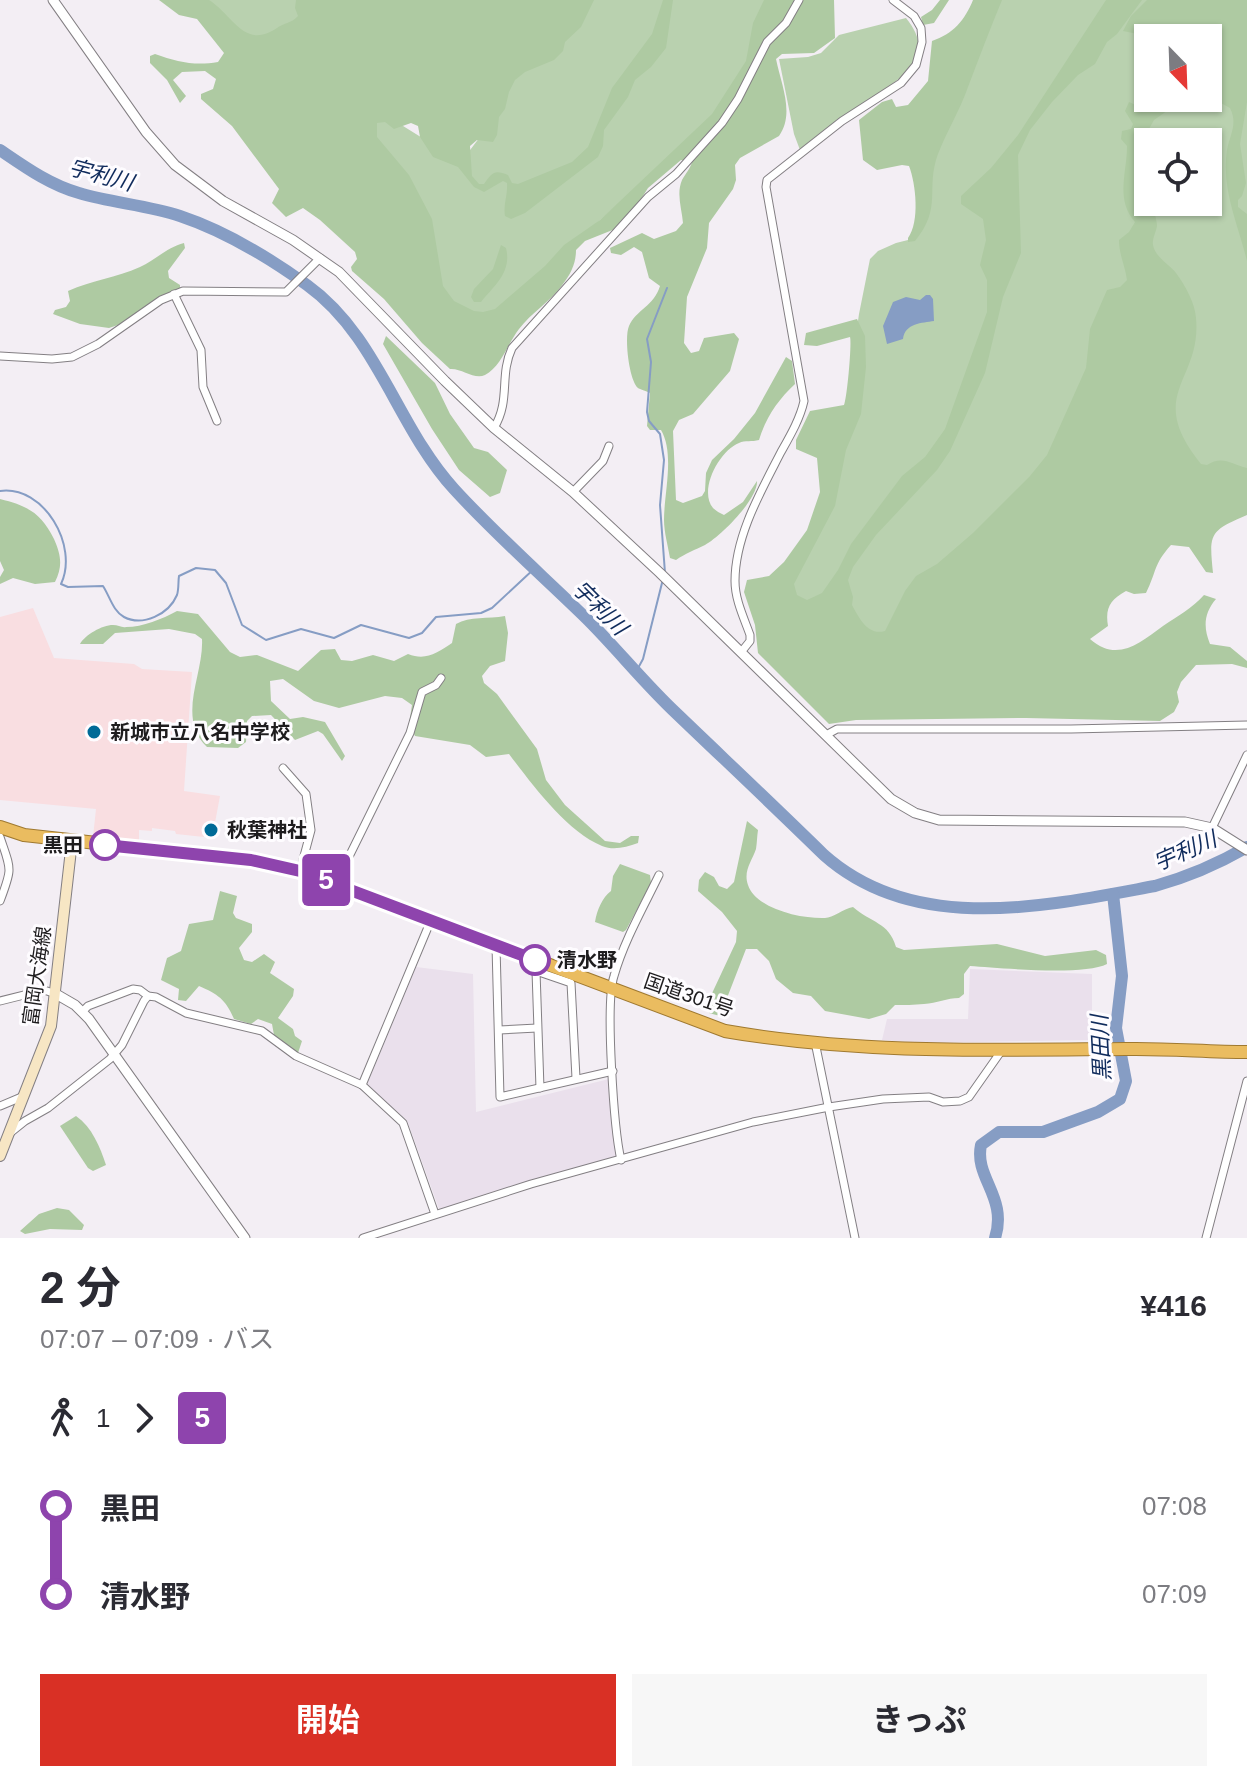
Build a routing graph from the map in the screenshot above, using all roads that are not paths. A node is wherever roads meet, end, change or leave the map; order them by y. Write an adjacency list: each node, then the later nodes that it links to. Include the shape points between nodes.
1 (53, 0): 4 (street, via 175,165 223,201)
2 (799, 0): 8 (street, via 767,42 722,123 512,348 503,413)
3 (893, 0): 11 (street, via 921,28 916,65 901,83 767,180 804,401 763,487 738,560 736,593 750,635)
4 (320, 258): 5 (street, via 288,291); 8 (street, via 364,295)
5 (174, 294): 6 (street, via 72,357); 7 (street, via 201,350 203,387)
6 (0, 356)
7 (217, 421)
8 (494, 428): 10 (street)
9 (609, 446): 10 (street, via 603,461)
10 (573, 492): 11 (street)
11 (742, 651): 14 (street)
12 (441, 678): 23 (street, via 422,692 410,733)
13 (1247, 725): 14 (street, via 837,729)
14 (826, 735): 17 (street, via 891,799 939,820 1154,820)
15 (1247, 755): 17 (street)
16 (283, 768): 21 (street, via 306,794 311,830)
17 (1212, 828): 20 (street)
18 (1, 832): 19 (highway, 国道301号); 24 (street, via 10,871)
19 (72, 841): 21 (highway, 国道301号, via 251,860); 29 (main road, 富岡大海線)
20 (1247, 850)
21 (300, 871): 23 (highway, 国道301号)
22 (659, 875): 28 (street, via 628,937)
23 (336, 883): 26 (highway, 国道301号)
24 (3, 885): 25 (street)
25 (0, 901)
26 (431, 920): 27 (highway, 国道301号); 42 (street)
27 (496, 946): 28 (highway, 国道301号); 34 (street)
28 (611, 988): 35 (highway, 国道301号, via 725,1031); 39 (street)
29 (56, 994): 31 (street, via 44,990); 32 (street); 44 (main road, 富岡大海線, via 51,1026)
30 (148, 996): 32 (street, via 133,989); 38 (street); 42 (street, via 186,1013 262,1031 296,1056)
31 (0, 1001)
32 (83, 1011): 38 (street)
33 (537, 1028): 34 (street); 40 (street, via 536,971 571,983); 43 (street)
34 (499, 1030): 43 (street, via 500,1097)
35 (815, 1042): 36 (highway, 国道301号); 46 (street)
36 (1002, 1050): 37 (highway, 国道301号); 46 (street, via 969,1097 960,1101 929,1097)
37 (1247, 1052)
38 (114, 1054): 47 (street); 51 (street)
39 (613, 1071): 40 (street); 49 (street)
40 (576, 1078): 43 (street)
41 (1247, 1081): 54 (street)
42 (362, 1085): 50 (street, via 403,1123)
43 (540, 1088)
44 (24, 1096): 45 (street); 47 (main road, 富岡大海線)
45 (0, 1106)
46 (829, 1107): 49 (street, via 753,1122); 53 (street)
47 (9, 1134): 48 (main road, 富岡大海線)
48 (0, 1154)
49 (621, 1160): 50 (street)
50 (435, 1214): 52 (street)
51 (245, 1238)
52 (363, 1238)
53 (855, 1238)
54 (1206, 1238)

